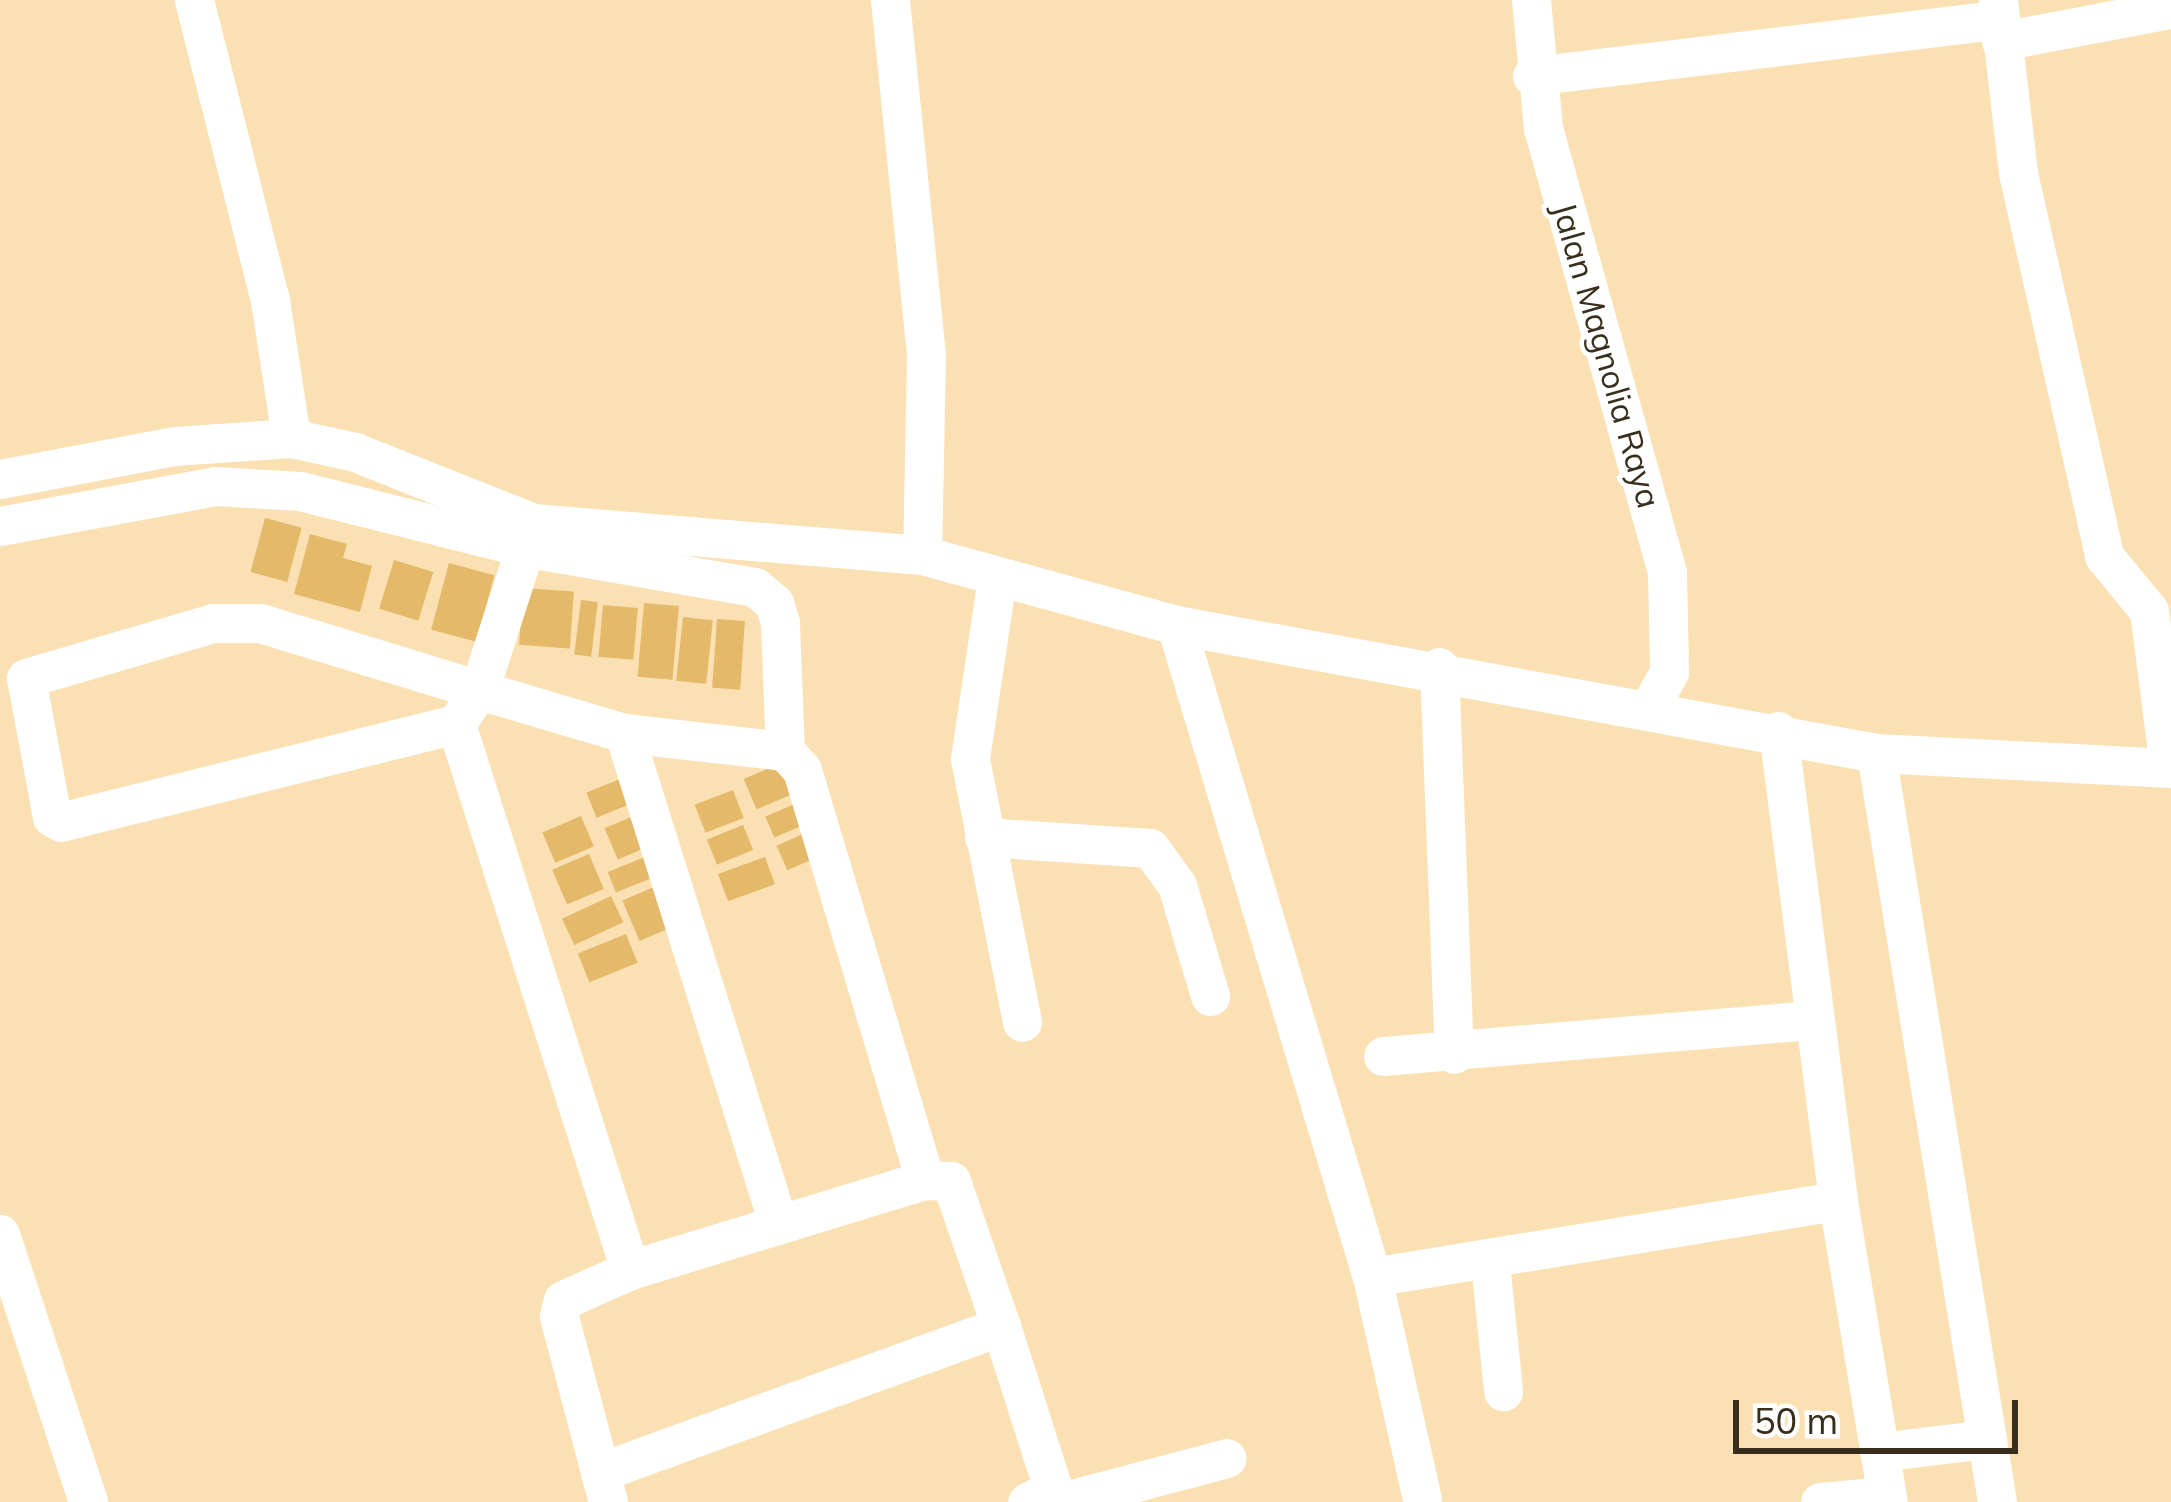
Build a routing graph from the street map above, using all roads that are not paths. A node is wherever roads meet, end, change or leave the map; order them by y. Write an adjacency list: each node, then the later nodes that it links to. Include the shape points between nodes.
1 (194, 0): 7 (street, via 270,300)
2 (890, 0): 11 (street, via 926,353)
3 (1531, 0): 6 (street, Jalan Magnolia Raya)
4 (2171, 9): 5 (street)
5 (1999, 20): 6 (street); 22 (street, via 2018,173 2104,556 2149,611)
6 (1532, 76): 16 (street, Jalan Magnolia Raya, via 1666,574 1669,672)
7 (291, 438): 8 (street, via 174,446); 10 (street, via 355,452)
8 (0, 479)
9 (0, 526): 10 (street, via 216,486 300,491)
10 (528, 535): 11 (street); 15 (street); 20 (street, via 755,587 774,603)
11 (922, 555): 12 (street)
12 (998, 578): 13 (street); 23 (street, via 970,759)
13 (1176, 625): 14 (street); 35 (street)
14 (1439, 667): 16 (street); 27 (street)
15 (479, 690): 17 (street); 17 (street, via 236,622 31,674 23,689 52,817 61,822); 19 (street)
16 (1650, 706): 18 (street)
17 (456, 724): 34 (street)
18 (1778, 731): 21 (street); 25 (street)
19 (624, 733): 20 (street); 31 (street)
20 (784, 751): 29 (street, via 802,770)
21 (1876, 753): 22 (street); 38 (street)
22 (2170, 768)
23 (984, 837): 24 (street, via 1150,848 1167,862); 26 (street)
24 (1210, 996)
25 (1814, 1021): 27 (street); 30 (street)
26 (1022, 1022)
27 (1454, 1054): 28 (street)
28 (1383, 1056)
29 (925, 1180): 31 (street); 36 (street, via 951,1181)
30 (1838, 1201): 33 (street); 39 (street)
31 (778, 1223): 34 (street)
32 (0, 1234): 45 (street)
33 (1490, 1262): 35 (street); 37 (street)
34 (629, 1270): 41 (street, via 559,1307)
35 (1372, 1277): 43 (street)
36 (1001, 1326): 41 (street); 42 (street)
37 (1503, 1391)
38 (1987, 1438): 39 (street); 47 (street)
39 (1879, 1452): 44 (street)
40 (1227, 1458): 42 (street, via 1068,1500)
41 (604, 1487)
42 (1039, 1497)
43 (1421, 1498)
44 (1887, 1499): 46 (street)
45 (88, 1502)
46 (1820, 1502)
47 (1997, 1502)

